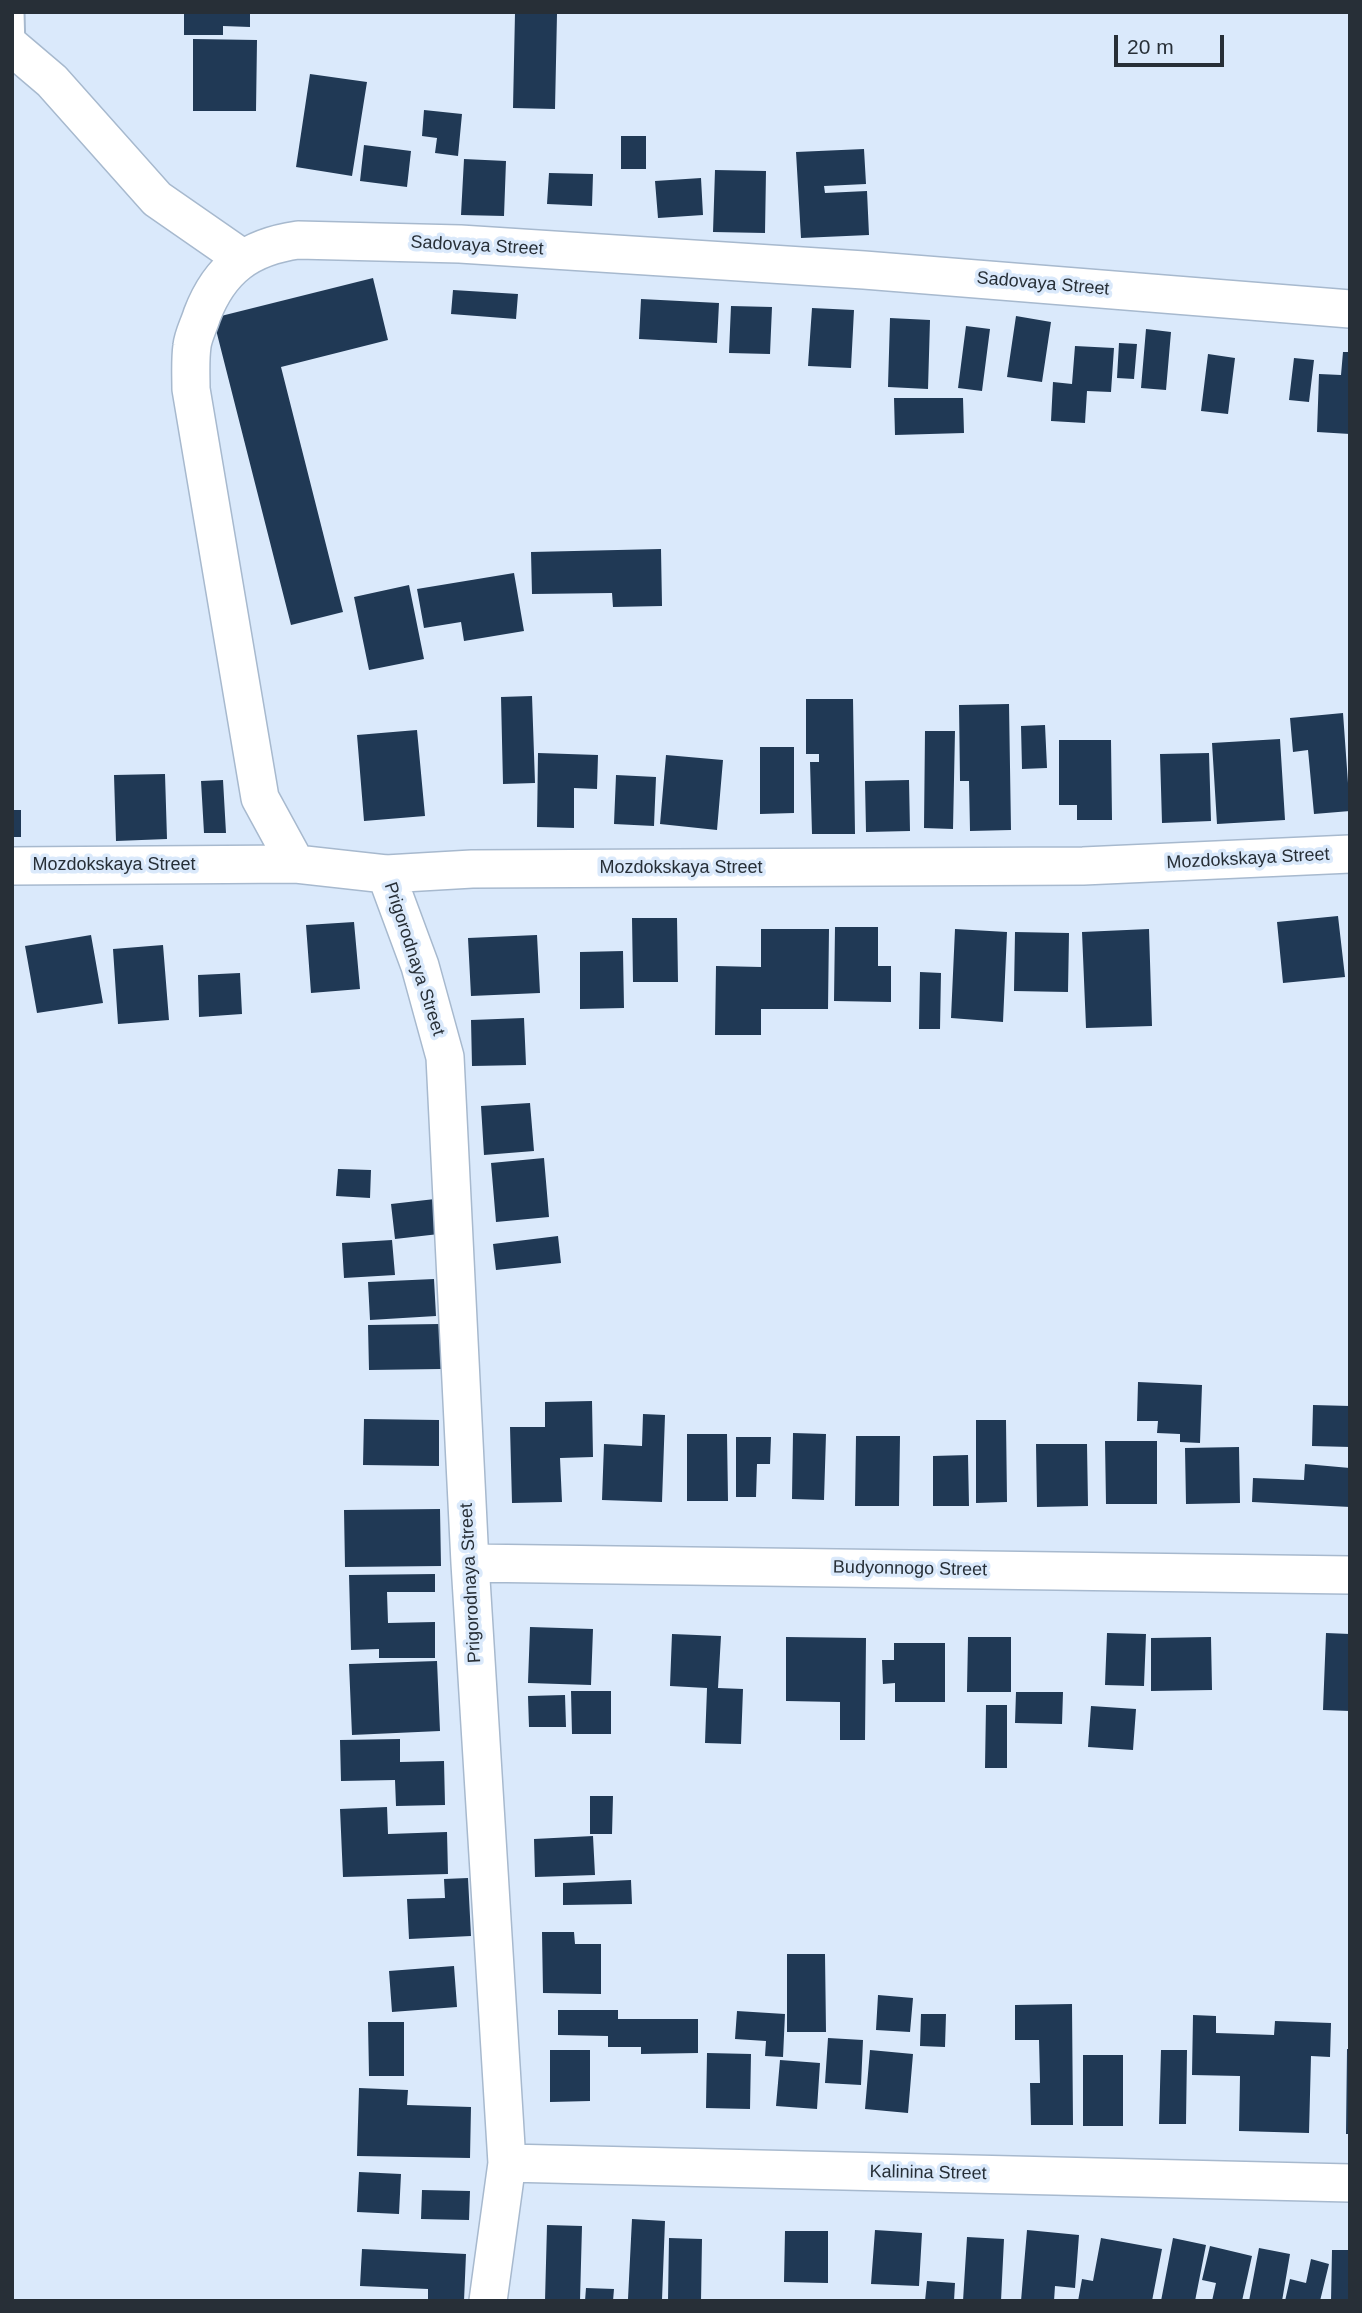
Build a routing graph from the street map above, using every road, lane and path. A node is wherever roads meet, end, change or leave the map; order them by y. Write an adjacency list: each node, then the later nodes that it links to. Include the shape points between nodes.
1 (14, 12): 2 (lane)
2 (14, 48): 3 (street, via 52,81 157,199)
3 (242, 258): 4 (street, Sadovaya Street, via 272,244 298,240 460,244); 6 (street, Sadovaya Street, via 222,278 206,306 192,344 191,389 260,798)
4 (1350, 309)
5 (1350, 854): 8 (street, Mozdokskaya Street, via 1083,866 472,869)
6 (296, 864): 7 (street, Mozdokskaya Street); 8 (street, Mozdokskaya Street)
7 (12, 866)
8 (386, 874): 9 (street, Prigorodnaya Street, via 420,966 445,1057)
9 (470, 1563): 10 (street, Budyonnogo Street); 11 (street, Prigorodnaya Street)
10 (1350, 1575)
11 (507, 2163): 12 (street, Kalinina Street); 13 (street, Prigorodnaya Street)
12 (1350, 2183)
13 (488, 2301)

